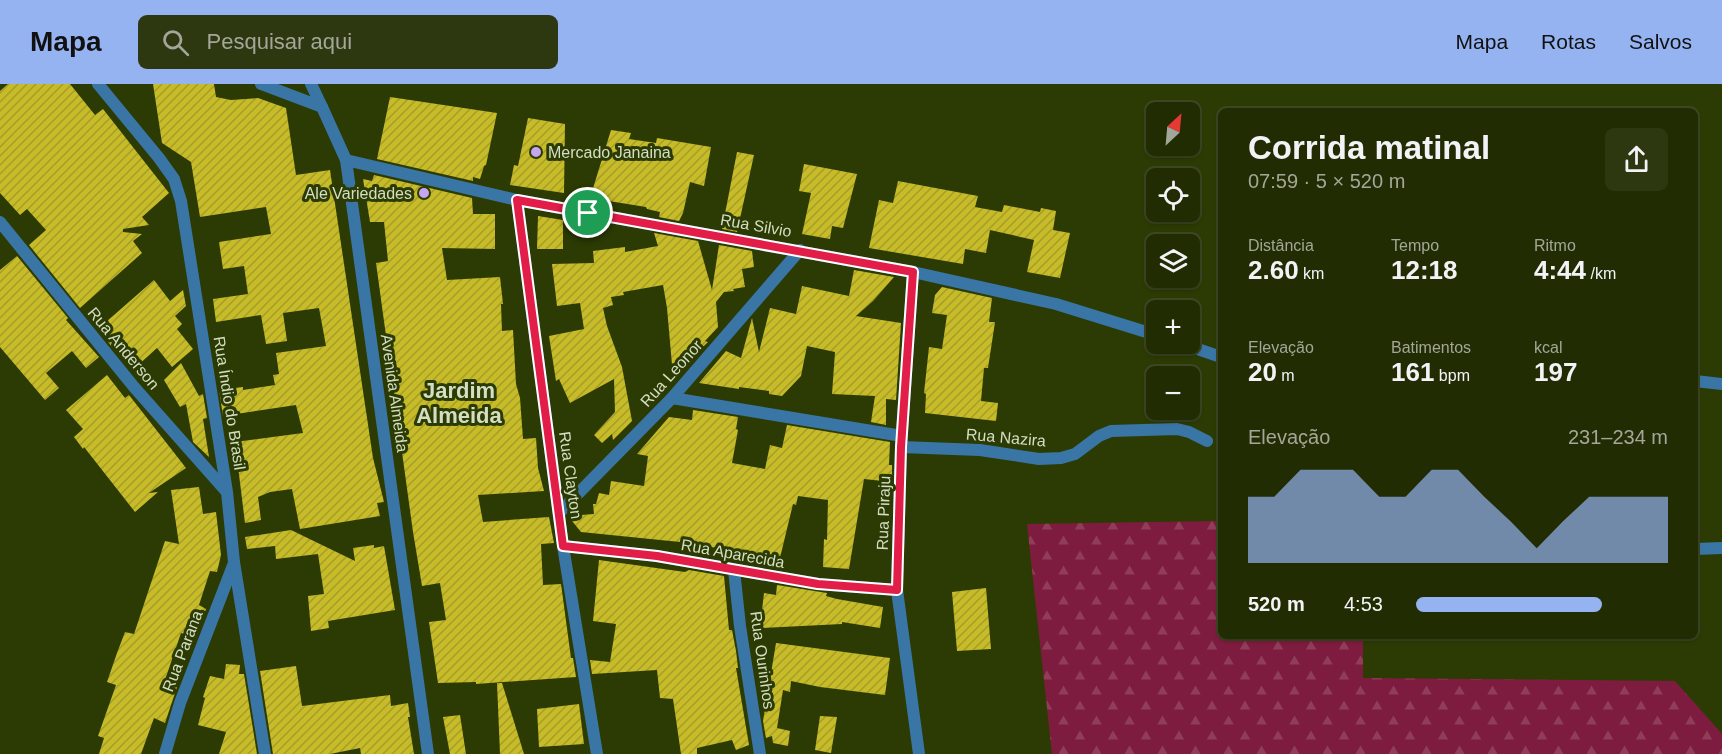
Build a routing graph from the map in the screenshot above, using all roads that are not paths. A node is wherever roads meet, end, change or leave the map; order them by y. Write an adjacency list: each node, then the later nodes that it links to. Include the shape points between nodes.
1 (98, 84): 18 (street, Rua Índio do Brasil, via 174,179 181,201)
2 (261, 84): 4 (street)
3 (311, 84): 4 (street)
4 (322, 107): 5 (street, Avenida Almeida)
5 (346, 160): 6 (street, Rua Silvio); 28 (street, Avenida Almeida)
6 (517, 200): 8 (street, Rua Silvio); 19 (street, Rua Clayton)
7 (0, 222): 18 (street, Rua Anderson, via 134,387)
8 (800, 250): 9 (street, Rua Silvio); 15 (street, Rua Leonor)
9 (913, 272): 10 (street, Rua Silvio, via 1056,304); 17 (street, Rua Piraju)
10 (1146, 332)
11 (1200, 350): 12 (street)
12 (1218, 356)
13 (1698, 381): 14 (street)
14 (1722, 384)
15 (672, 398): 17 (street, Rua Nazira); 19 (street, Rua Leonor)
16 (1207, 441): 17 (street, Rua Nazira, via 1177,429 1111,431 1075,454 1039,459)
17 (902, 442): 25 (street, Rua Piraju)
18 (227, 492): 23 (street, Rua Índio do Brasil)
19 (559, 513): 20 (street, Rua Clayton)
20 (563, 546): 24 (street, Rua Aparecida, via 657,556); 29 (street, Rua Clayton)
21 (1722, 548): 22 (street)
22 (1698, 549)
23 (234, 562): 26 (street, Rua Parana, via 180,703); 27 (street, Rua Índio do Brasil)
24 (734, 570): 25 (street, Rua Aparecida, via 818,584); 30 (street, Rua Ourinhos)
25 (897, 590): 31 (street, Rua Piraju)
26 (165, 754)
27 (265, 754)
28 (428, 754)
29 (597, 754)
30 (760, 754)
31 (919, 754)

